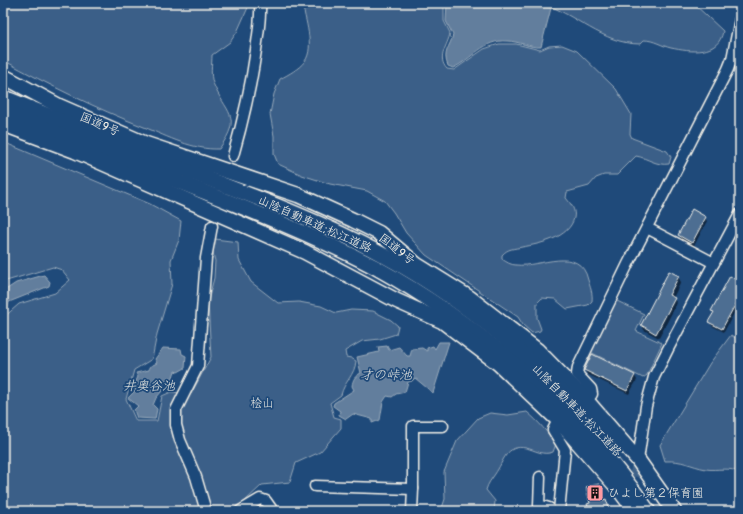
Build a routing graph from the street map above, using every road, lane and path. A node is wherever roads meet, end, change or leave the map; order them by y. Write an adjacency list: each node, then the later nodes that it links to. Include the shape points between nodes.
1 (260, 3): 8 (street, via 255,58 244,117)
2 (740, 20): 11 (street, via 728,69)
3 (3, 76): 13 (highway, 国道9号, via 58,106 138,141 298,194 379,233)
4 (3, 97): 7 (highway, 山陰自動車道;松江道路)
5 (3, 111): 7 (highway, 山陰自動車道;松江道路)
6 (3, 124): 14 (highway, via 75,151 298,249 397,301)
7 (114, 149): 13 (highway, via 302,205 370,238); 14 (highway, via 364,274); 29 (highway, 山陰自動車道;松江道路, via 284,224 376,268 416,292 496,348 532,379 593,442); 30 (highway, 山陰自動車道;松江道路, via 288,210 337,231 430,284 502,337 550,380 621,456)
8 (233, 156)
9 (740, 214): 12 (street)
10 (212, 226): 23 (street, via 206,258 198,366 176,410 176,426 180,440 196,477)
11 (647, 228): 12 (street); 15 (street, via 578,367 577,374 592,394)
12 (714, 263): 18 (street, via 654,377 646,406)
13 (417, 265): 15 (highway, 国道9号, via 502,321 537,350)
14 (442, 321): 16 (highway, via 499,364)
15 (587, 401): 18 (highway, 国道9号)
16 (558, 420): 22 (highway); 28 (street, via 553,430 564,450)
17 (443, 426): 21 (street, via 413,426)
18 (638, 460): 31 (highway, 国道9号)
19 (540, 478): 27 (street, via 539,505)
20 (315, 486): 21 (street)
21 (412, 489): 26 (street)
22 (629, 508)
23 (206, 511)
24 (240, 511): 25 (street, via 260,499 266,501)
25 (273, 511)
26 (412, 511)
27 (552, 511)
28 (559, 511)
29 (648, 511)
30 (663, 511)
31 (674, 511)

